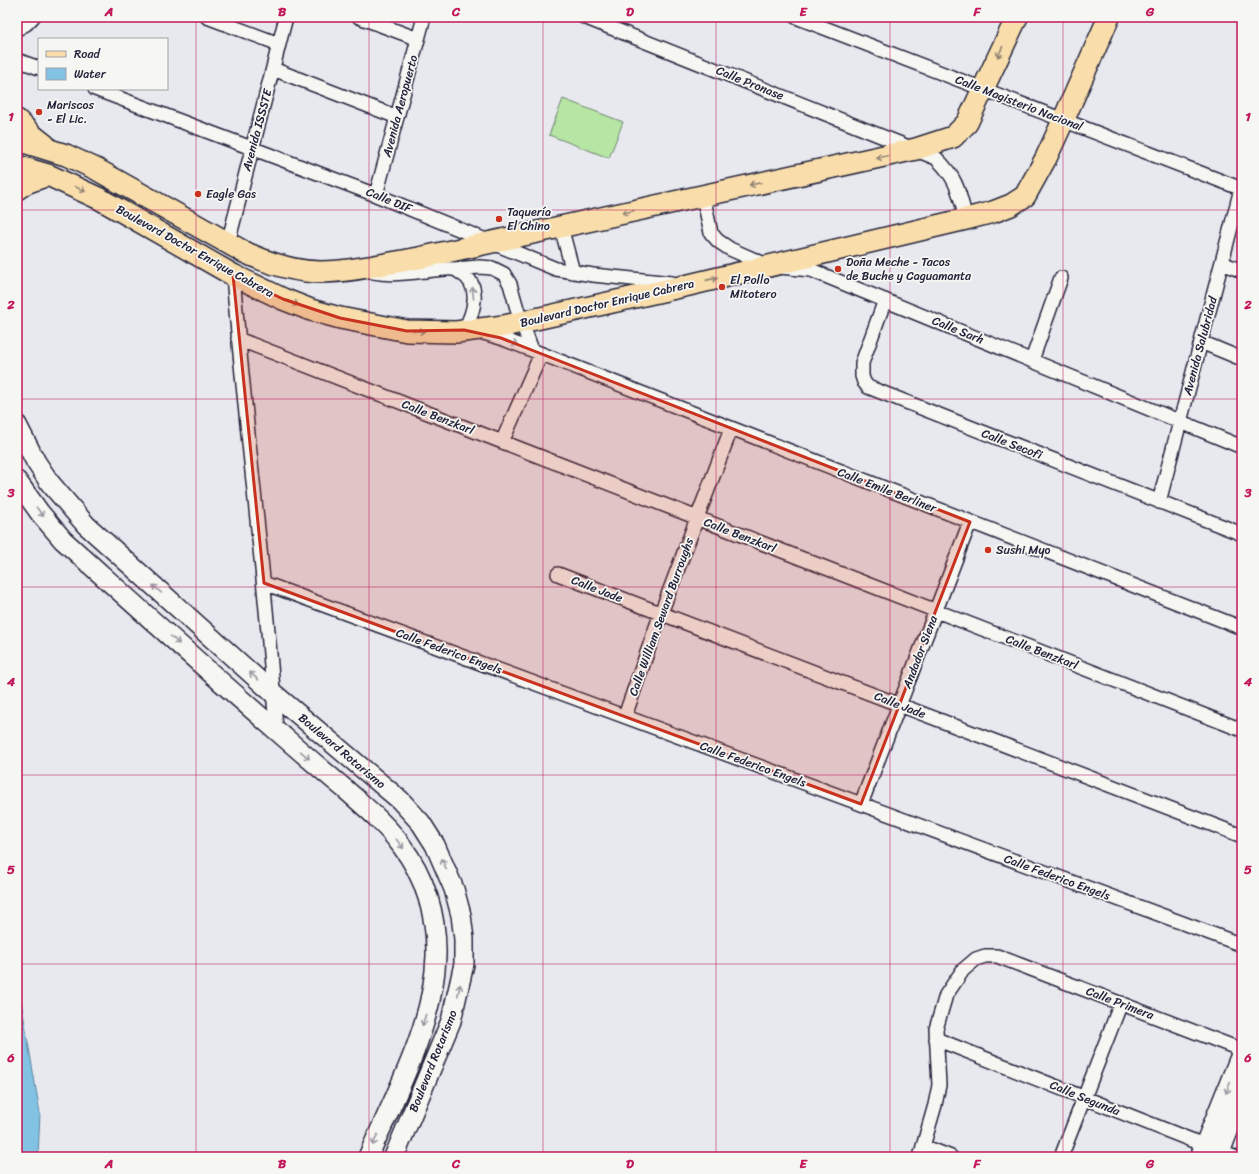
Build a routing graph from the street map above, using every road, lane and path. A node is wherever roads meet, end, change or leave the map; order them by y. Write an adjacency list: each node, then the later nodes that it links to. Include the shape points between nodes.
1 (33, 17): 10 (street)
2 (207, 17): 12 (street)
3 (286, 17): 12 (street, Avenida ISSSTE)
4 (359, 17): 11 (street)
5 (424, 17): 11 (street, Avenida Aeropuerto)
6 (584, 17): 23 (street, Calle Pronase)
7 (796, 17): 16 (street, Calle Magisterio Nacional)
8 (1017, 17): 16 (main road, Boulevard Doctor Enrique Cabrera, one-way to 16)
9 (1108, 17): 20 (main road, Boulevard Doctor Enrique Cabrera)
10 (17, 29)
11 (418, 38): 18 (street, Avenida Aeropuerto)
12 (279, 44): 15 (street, Avenida ISSSTE)
13 (17, 60): 14 (street)
14 (38, 68)
15 (273, 69): 18 (street); 22 (street, Avenida ISSSTE)
16 (983, 89): 20 (street, Calle Magisterio Nacional); 23 (main road, Boulevard Doctor Enrique Cabrera, via 967,123 958,133 946,140)
17 (98, 90): 22 (street, Calle DIF)
18 (397, 117): 29 (street, Avenida Aeropuerto)
19 (17, 120): 24 (main road)
20 (1063, 121): 28 (street, Calle Magisterio Nacional); 31 (main road, Boulevard Doctor Enrique Cabrera, via 1025,196 1011,205)
21 (17, 140): 24 (main road, Boulevard Doctor Enrique Cabrera)
22 (252, 148): 29 (street, Calle DIF); 34 (street, Avenida ISSSTE)
23 (916, 149): 30 (main road, Boulevard Doctor Enrique Cabrera, one-way to 30); 31 (street, Calle Pronase, via 936,158 946,167 954,179)
24 (52, 150): 34 (main road, Boulevard Doctor Enrique Cabrera, via 96,169)
25 (17, 166): 26 (main road, Boulevard Doctor Enrique Cabrera)
26 (48, 175): 27 (main road); 41 (main road, Boulevard Doctor Enrique Cabrera, one-way to 41, via 100,199)
27 (17, 189)
28 (1241, 189): 35 (street, Avenida Salubridad)
29 (376, 195): 33 (street, Calle DIF)
30 (702, 196): 32 (main road, Boulevard Doctor Enrique Cabrera, one-way to 32); 36 (street, Calle Sarh, via 711,234 718,242)
31 (966, 219): 36 (main road, Boulevard Doctor Enrique Cabrera)
32 (562, 227): 33 (main road, Boulevard Doctor Enrique Cabrera); 39 (street)
33 (492, 242): 37 (main road, Boulevard Doctor Enrique Cabrera); 39 (street, Calle DIF, via 556,269)
34 (228, 243): 37 (main road, Boulevard Doctor Enrique Cabrera, via 261,260 300,270 321,272)
35 (1222, 263): 40 (street); 48 (street, Avenida Salubridad)
36 (769, 266): 43 (main road, Boulevard Doctor Enrique Cabrera, one-way to 36); 44 (street, Calle Sarh, via 811,270)
37 (358, 268): 38 (street, via 383,274)
38 (453, 269): 45 (street, via 486,267 504,274 510,284); 46 (street, one-way to 38, via 472,312 474,290 468,278)
39 (573, 272): 43 (street, Calle DIF)
40 (1242, 272)
41 (233, 275): 46 (main road, Boulevard Doctor Enrique Cabrera, one-way to 46, via 283,299 340,318 407,330); 47 (street)
42 (1061, 278): 51 (street)
43 (689, 285): 45 (main road, Boulevard Doctor Enrique Cabrera)
44 (885, 300): 51 (street, Calle Sarh); 58 (street, Calle Secofi, via 862,363 862,376 868,387)
45 (522, 322): 46 (main road, Boulevard Doctor Enrique Cabrera); 49 (street)
46 (464, 330): 49 (street, Calle Emile Berliner, one-way to 49, via 500,338)
47 (238, 339): 55 (street, Calle Benzkarl); 63 (street)
48 (1201, 342): 50 (street); 52 (street, Avenida Salubridad)
49 (537, 352): 54 (street, Calle Emile Berliner); 55 (street)
50 (1242, 359)
51 (1032, 360): 52 (street, Calle Sarh)
52 (1180, 422): 56 (street, Calle Sarh); 58 (street, Avenida Salubridad)
53 (17, 425): 67 (street, Boulevard Rotarismo, one-way to 53, via 86,525 50,483)
54 (731, 429): 59 (street, Calle William Seward Burroughs); 60 (street, Calle Emile Berliner)
55 (502, 442): 59 (street, Calle Benzkarl)
56 (1242, 446)
57 (17, 481): 68 (street, one-way to 68, via 63,540)
58 (1159, 502): 61 (street, Calle Secofi)
59 (697, 518): 64 (street, Calle Benzkarl); 65 (street, Calle William Seward Burroughs)
60 (970, 522): 64 (street, Andador Siena); 66 (street, Calle Emile Berliner)
61 (1242, 534)
62 (558, 574): 65 (street, Calle Jade)
63 (264, 583): 69 (street); 71 (street, Calle Federico Engels)
64 (936, 611): 70 (street, Andador Siena); 73 (street, Calle Benzkarl)
65 (661, 614): 70 (street, Calle Jade); 71 (street, Calle William Seward Burroughs)
66 (1242, 628)
67 (216, 642): 68 (street); 69 (street, Boulevard Rotarismo, one-way to 67)
68 (211, 673): 72 (street)
69 (273, 693): 72 (street); 85 (street, Boulevard Rotarismo, one-way to 69, via 451,1021 464,964 461,915 445,866 421,823 400,800)
70 (900, 705): 74 (street, Andador Siena); 75 (street, Calle Jade)
71 (625, 716): 74 (street, Calle Federico Engels)
72 (276, 730): 84 (street, one-way to 84, via 380,819 413,862 432,908 436,955 435,976 428,1006 411,1061)
73 (1242, 730)
74 (861, 804): 76 (street, Calle Federico Engels)
75 (1242, 836)
76 (1242, 945)
77 (1121, 1003): 78 (street, Calle Primera, via 997,956 985,956 976,959 963,970 946,995 936,1029); 79 (street, Calle Primera); 81 (street)
78 (936, 1039): 81 (street, Calle Segunda); 82 (street, via 939,1085)
79 (1242, 1051): 83 (street, one-way to 83)
80 (1242, 1096): 83 (street)
81 (1084, 1098): 83 (street, Calle Segunda); 87 (street)
82 (921, 1152): 86 (street)
83 (1216, 1154)
84 (368, 1157)
85 (394, 1157)
86 (951, 1157)
87 (1061, 1157)

